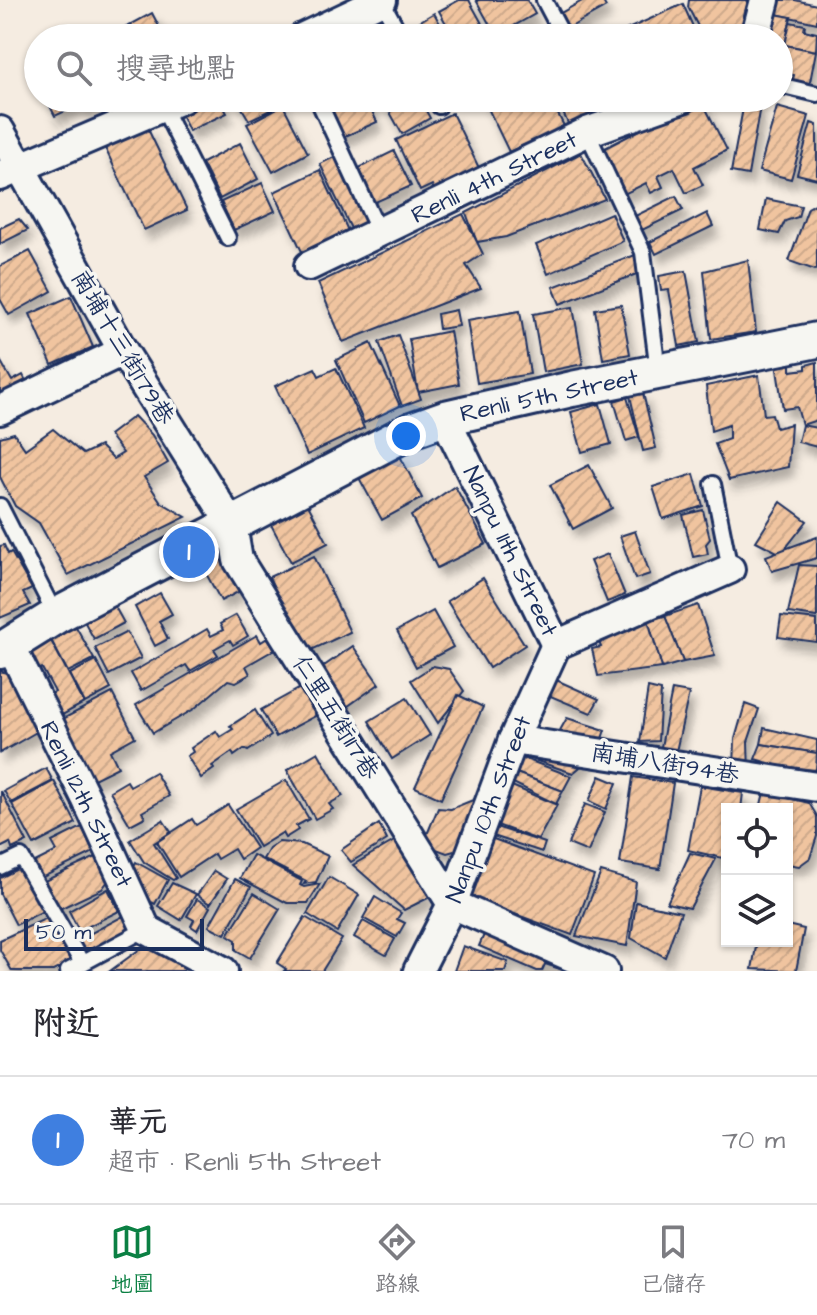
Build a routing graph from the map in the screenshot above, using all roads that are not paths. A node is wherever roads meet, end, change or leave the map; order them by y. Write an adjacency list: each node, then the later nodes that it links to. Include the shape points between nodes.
1 (382, 0): 4 (street); 5 (lane)
2 (544, 0): 6 (lane)
3 (765, 0): 7 (street)
4 (331, 24)
5 (395, 24)
6 (557, 24)
7 (759, 24)
8 (793, 88): 9 (lane)
9 (817, 94)
10 (151, 112): 16 (street)
11 (177, 112): 18 (lane)
12 (323, 112): 17 (lane)
13 (643, 112): 15 (street, Renli 4th Street)
14 (0, 131): 16 (street, 南埔十三街179巷)
15 (587, 132): 17 (street, Renli 4th Street); 22 (lane, via 643,252)
16 (9, 171): 21 (street, 南埔十三街179巷)
17 (379, 232): 19 (street, Renli 4th Street)
18 (228, 238)
19 (309, 266)
20 (817, 340): 22 (street, Renli 5th Street)
21 (123, 351): 23 (street); 27 (street, 南埔十三街179巷)
22 (658, 371): 24 (street, Renli 5th Street)
23 (0, 410)
24 (445, 418): 27 (street, Renli 5th Street, via 414,429); 30 (street, Nanpu 11th Street)
25 (713, 484): 28 (lane)
26 (0, 506): 29 (lane)
27 (232, 525): 29 (street, Renli 5th Street); 35 (street, 仁里五街117巷, via 238,560)
28 (730, 569): 30 (street, Nanpu 11th Street)
29 (56, 616): 31 (street, Renli 5th Street)
30 (556, 645): 32 (street, Nanpu 10th Street)
31 (5, 648): 36 (street, Renli 12th Street, via 86,798)
32 (513, 740): 33 (street, 南埔八街94巷); 35 (street, Nanpu 10th Street)
33 (817, 787)
34 (0, 867): 37 (lane, via 21,857)
35 (452, 904): 40 (street, Nanpu 10th Street); 41 (street)
36 (146, 929): 37 (lane); 39 (street)
37 (82, 963): 38 (lane)
38 (68, 971)
39 (223, 971)
40 (418, 971)
41 (604, 971)

